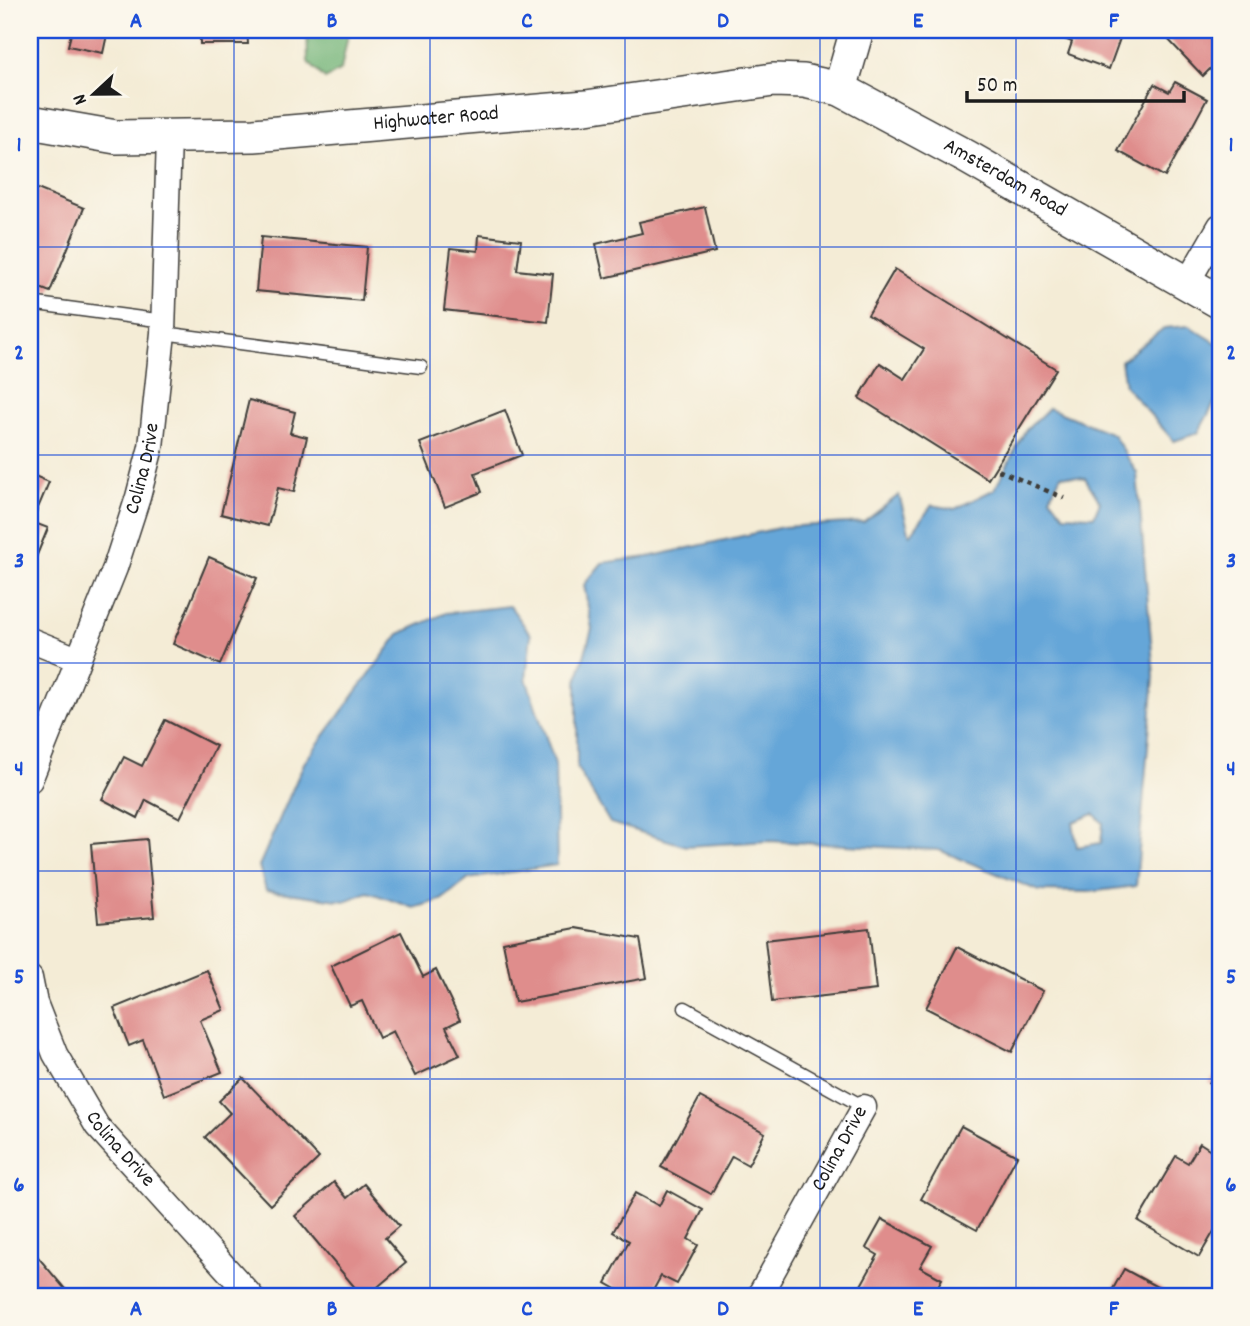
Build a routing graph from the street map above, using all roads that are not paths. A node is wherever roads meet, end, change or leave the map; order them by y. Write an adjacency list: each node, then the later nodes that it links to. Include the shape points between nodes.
1 (857, 30): 2 (street)
2 (840, 89): 4 (street, Highwater Road, via 773,80 586,107 254,135); 6 (street, Amsterdam Road)
3 (30, 122): 4 (street, Highwater Road, via 116,137)
4 (169, 137): 9 (street, Colina Drive)
5 (1220, 226): 6 (street)
6 (1187, 283): 7 (street, Amsterdam Road)
7 (1220, 302)
8 (30, 303): 9 (lane)
9 (163, 327): 10 (lane); 12 (street, Colina Drive, via 151,447 115,568)
10 (421, 367)
11 (30, 640): 12 (street)
12 (77, 659): 13 (street, Colina Drive)
13 (30, 780)
14 (30, 978): 17 (street, Colina Drive, via 55,1054 97,1126)
15 (685, 1008): 16 (lane, Colina Drive)
16 (864, 1107): 18 (street, Colina Drive)
17 (251, 1296)
18 (759, 1296)

